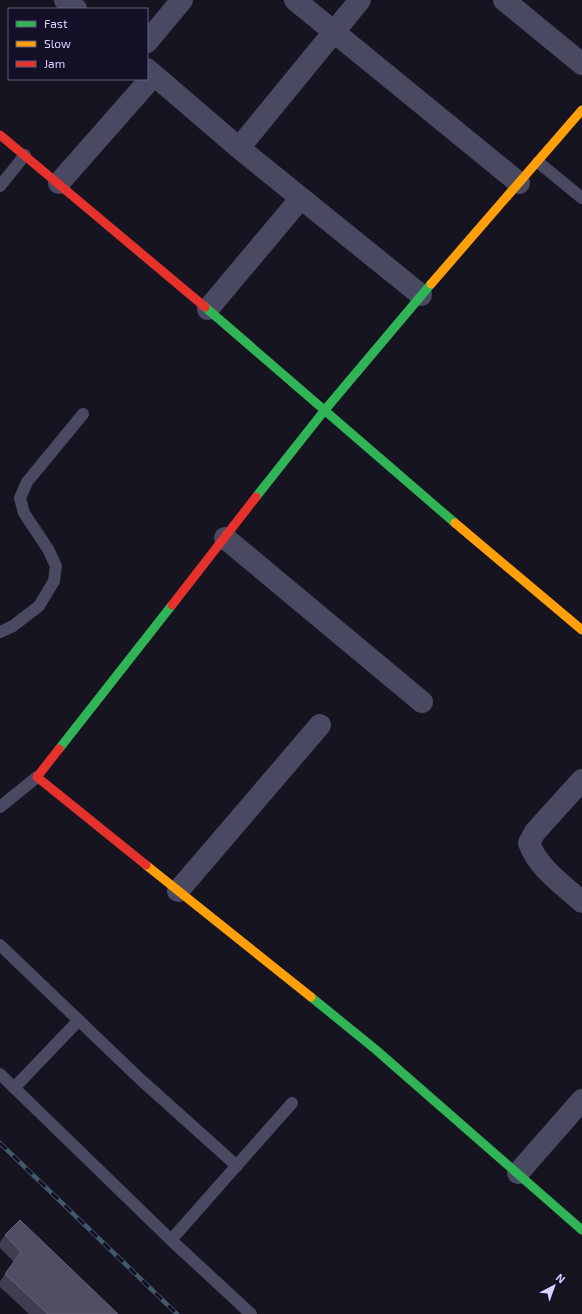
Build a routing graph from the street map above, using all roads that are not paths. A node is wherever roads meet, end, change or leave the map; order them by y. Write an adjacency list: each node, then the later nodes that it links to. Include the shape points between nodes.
1 (65, 0): 6 (street)
2 (182, 0): 8 (street)
3 (295, 0): 7 (street)
4 (360, 0): 7 (street)
5 (504, 0): 9 (street)
6 (75, 8)
7 (334, 31): 14 (street); 18 (street)
8 (148, 41)
9 (582, 64)
10 (150, 72): 14 (street)
11 (143, 80): 17 (street)
12 (582, 110): 16 (street)
13 (0, 135): 15 (street)
14 (239, 148): 20 (street)
15 (25, 155): 17 (street); 19 (lane)
16 (538, 162): 18 (street); 21 (lane)
17 (59, 183): 23 (street)
18 (519, 183): 22 (street)
19 (0, 186)
20 (301, 198): 22 (street); 23 (street)
21 (582, 198)
22 (421, 295): 24 (street)
23 (208, 309): 24 (street)
24 (324, 411): 26 (street); 27 (street, via 469,537)
25 (83, 414): 28 (lane, via 27,482 20,498 24,513 56,566 54,581 38,606 13,626)
26 (225, 538): 29 (street); 31 (street)
27 (582, 630)
28 (0, 632)
29 (422, 702)
30 (320, 725): 34 (street)
31 (37, 777): 33 (lane); 34 (street)
32 (582, 780): 35 (street, via 535,832 529,843 533,855 543,867)
33 (0, 807)
34 (178, 891): 43 (street, via 375,1049)
35 (582, 902)
36 (0, 946): 37 (lane)
37 (78, 1020): 39 (lane); 42 (lane)
38 (0, 1074): 39 (lane)
39 (14, 1088): 45 (lane)
40 (582, 1100): 43 (street)
41 (292, 1103): 42 (lane)
42 (237, 1166): 45 (lane)
43 (518, 1173): 44 (street)
44 (582, 1230)
45 (171, 1240): 46 (lane)
46 (251, 1314)

